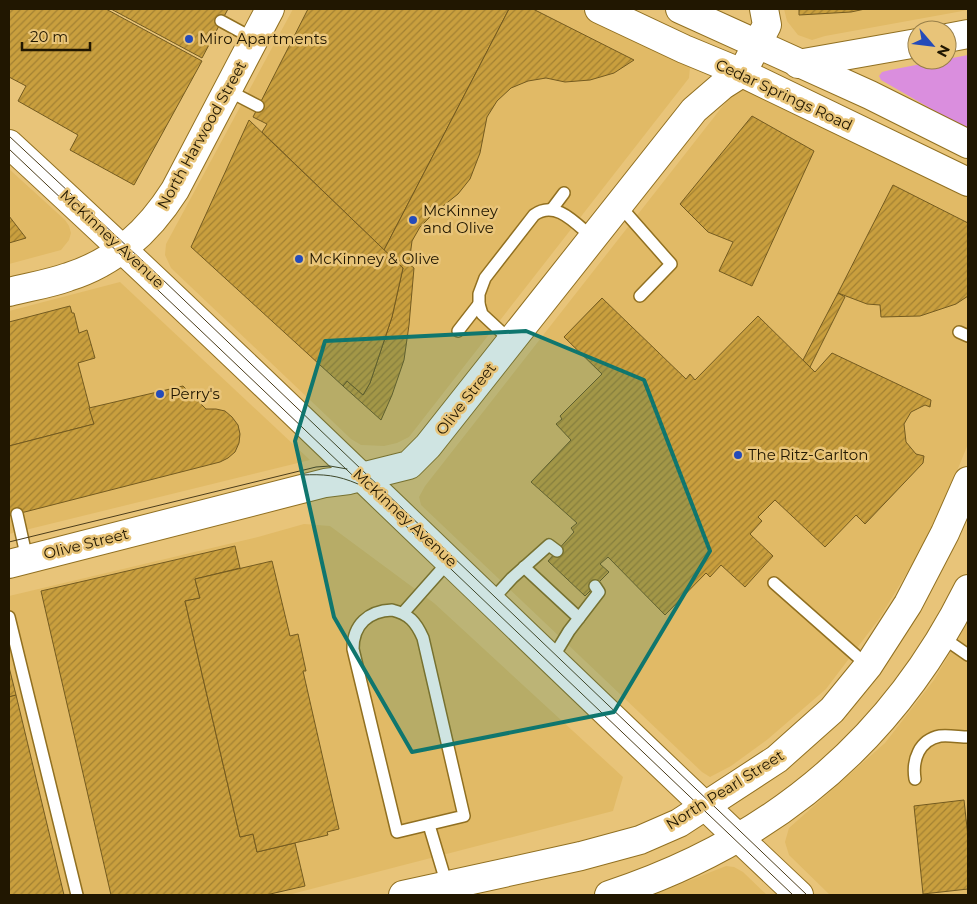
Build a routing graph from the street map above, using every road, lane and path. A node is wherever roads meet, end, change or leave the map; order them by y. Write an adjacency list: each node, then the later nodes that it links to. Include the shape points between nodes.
1 (270, 9): 6 (main road, North Harwood Street)
2 (599, 9): 9 (main road, Cedar Springs Road)
3 (680, 9): 5 (main road)
4 (221, 21): 6 (lane)
5 (762, 25): 8 (main road); 9 (main road)
6 (254, 39): 10 (main road, North Harwood Street)
7 (907, 45): 8 (main road)
8 (802, 63): 9 (main road); 13 (main road)
9 (742, 73): 14 (main road, Cedar Springs Road); 16 (main road, Olive Street, via 694,110)
10 (227, 90): 11 (lane); 19 (main road, North Harwood Street, via 160,214)
11 (258, 106)
12 (9, 144): 19 (main road, McKinney Avenue)
13 (968, 144)
14 (968, 182)
15 (564, 193): 17 (lane)
16 (619, 205): 18 (main road, Olive Street); 21 (lane, via 671,264)
17 (552, 209): 18 (lane, via 560,211); 22 (lane, via 534,215 482,285)
18 (593, 238): 24 (main road, Olive Street)
19 (123, 250): 20 (main road, North Harwood Street, via 68,277); 25 (main road, McKinney Avenue)
20 (9, 292)
21 (640, 296)
22 (479, 304): 23 (lane); 24 (lane, via 482,314)
23 (458, 331)
24 (511, 341): 25 (main road, Olive Street, via 428,446 409,465)
25 (362, 477): 29 (main road, McKinney Avenue); 30 (main road, Olive Street)
26 (968, 481): 42 (main road, North Pearl Street, via 908,604)
27 (17, 514): 30 (lane)
28 (557, 551): 31 (lane, via 549,545)
29 (450, 560): 35 (main road, McKinney Avenue); 36 (lane)
30 (18, 562)
31 (524, 568): 35 (lane); 38 (lane)
32 (774, 583): 42 (lane)
33 (595, 586): 38 (lane, via 598,592)
34 (968, 588): 39 (main road)
35 (492, 600): 41 (main road, McKinney Avenue)
36 (402, 613): 46 (lane, via 412,619 423,638 464,816); 46 (lane, via 392,610 370,615 356,631 353,648 397,832)
37 (9, 617): 49 (lane)
38 (579, 618): 41 (lane)
39 (942, 637): 40 (lane); 47 (main road, via 894,705 858,746 818,784)
40 (968, 655)
41 (552, 659): 45 (main road, McKinney Avenue)
42 (868, 666): 45 (main road, North Pearl Street, via 832,710 796,744)
43 (968, 737): 44 (lane, via 940,736 921,747 916,757)
44 (915, 779)
45 (706, 806): 47 (main road, McKinney Avenue); 48 (main road, North Pearl Street, via 679,823 621,846)
46 (429, 824): 48 (lane)
47 (739, 838): 51 (main road, via 650,882); 52 (main road, McKinney Avenue)
48 (447, 885): 50 (main road, North Pearl Street)
49 (77, 895)
50 (403, 895)
51 (609, 895)
52 (799, 895)

